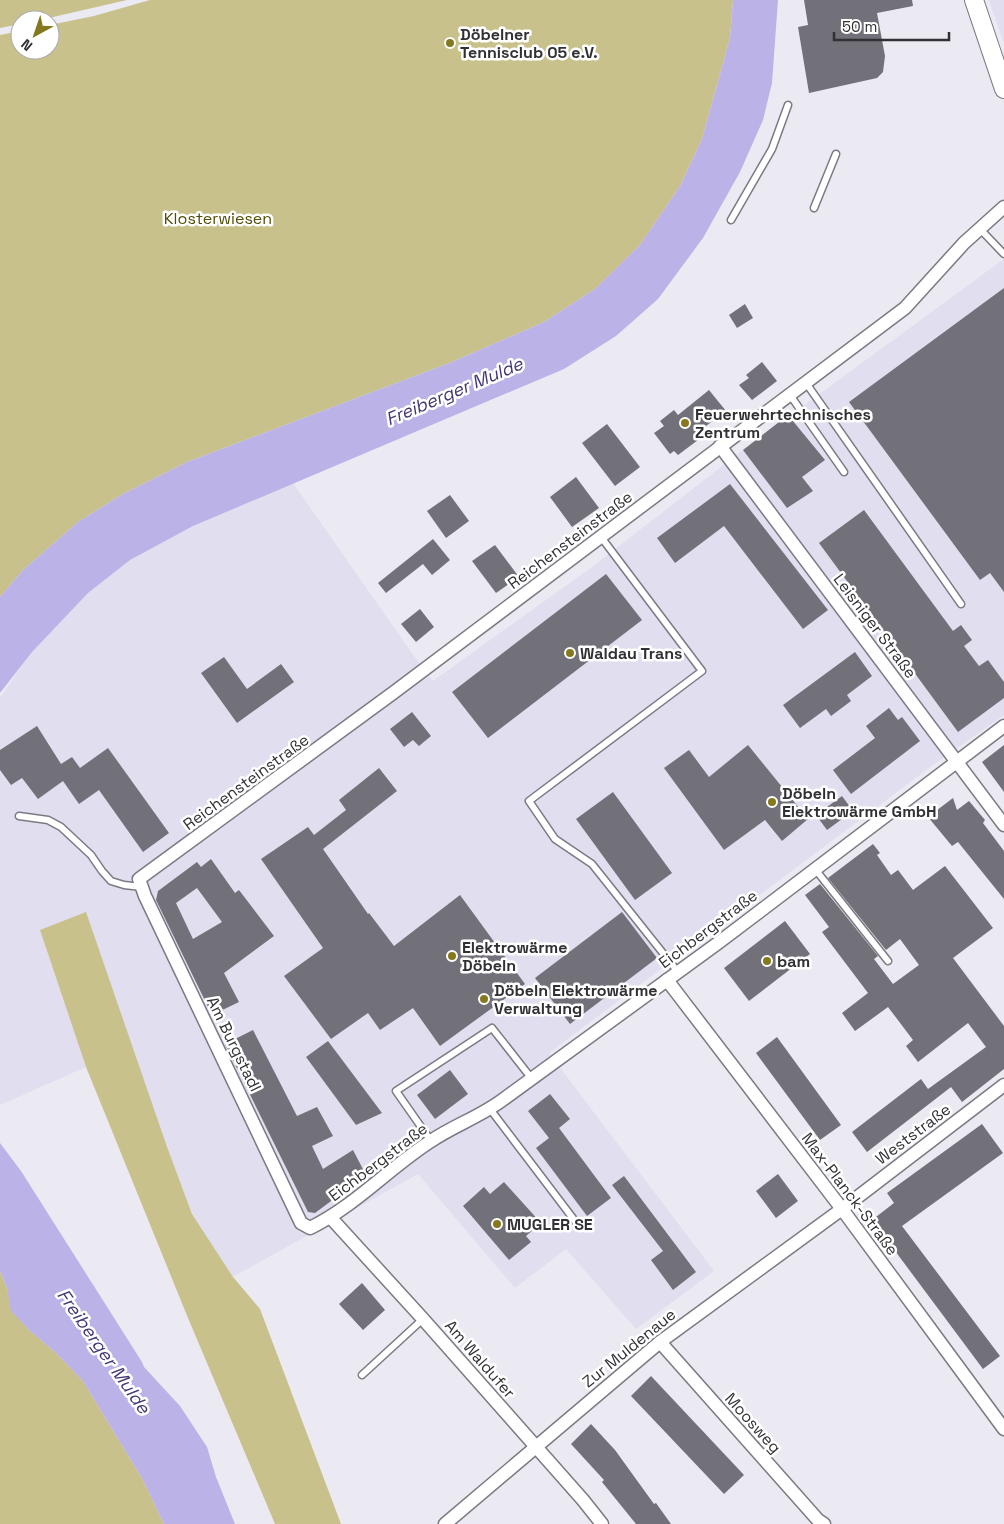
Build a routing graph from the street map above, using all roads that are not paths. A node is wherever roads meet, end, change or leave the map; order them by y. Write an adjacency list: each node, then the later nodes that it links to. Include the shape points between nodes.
1 (974, 0): 2 (main road)
2 (1004, 89)
3 (788, 105): 7 (lane, via 772,149)
4 (836, 154): 6 (lane)
5 (1004, 207): 8 (street, Reichensteinstraße)
6 (814, 208)
7 (731, 220)
8 (980, 229): 9 (lane); 10 (street, Reichensteinstraße, via 905,308)
9 (1004, 254)
10 (806, 383): 11 (street, Reichensteinstraße); 15 (lane)
11 (790, 394): 12 (street, Reichensteinstraße); 13 (lane)
12 (720, 446): 14 (street, Reichensteinstraße); 17 (street, Leisniger Straße)
13 (844, 472)
14 (601, 537): 21 (street, Reichensteinstraße); 23 (lane, via 702,672 529,801 555,839 592,864)
15 (961, 604)
16 (1004, 726): 17 (street, Eichbergstraße)
17 (956, 762): 19 (street, Leisniger Straße); 20 (street, Eichbergstraße)
18 (20, 816): 21 (lane, via 48,820 61,827 91,855 110,881 124,885)
19 (1004, 825)
20 (815, 869): 22 (lane); 23 (street, Eichbergstraße)
21 (140, 883): 32 (street, Am Burgstadl)
22 (888, 962)
23 (678, 972): 24 (street, Eichbergstraße)
24 (668, 980): 25 (street, Eichbergstraße); 29 (street, Max-Planck-Straße)
25 (532, 1079): 27 (street, Eichbergstraße); 28 (lane, via 492,1028 396,1091)
26 (1004, 1085): 29 (street, Weststraße)
27 (490, 1109): 28 (street, Eichbergstraße); 31 (lane)
28 (431, 1141): 30 (street, Eichbergstraße)
29 (842, 1208): 34 (street, Zur Muldenaue); 36 (street, Max-Planck-Straße)
30 (331, 1218): 32 (street, Eichbergstraße, via 310,1228); 33 (street, Am Waldufer)
31 (574, 1221)
32 (301, 1223)
33 (424, 1319): 35 (lane); 37 (street, Am Waldufer)
34 (660, 1342): 37 (street, Zur Muldenaue); 40 (street, Moosweg)
35 (362, 1375)
36 (1004, 1430)
37 (536, 1447): 38 (street, Zur Muldenaue); 39 (street, Am Waldufer)
38 (445, 1524)
39 (602, 1524)
40 (824, 1524)

